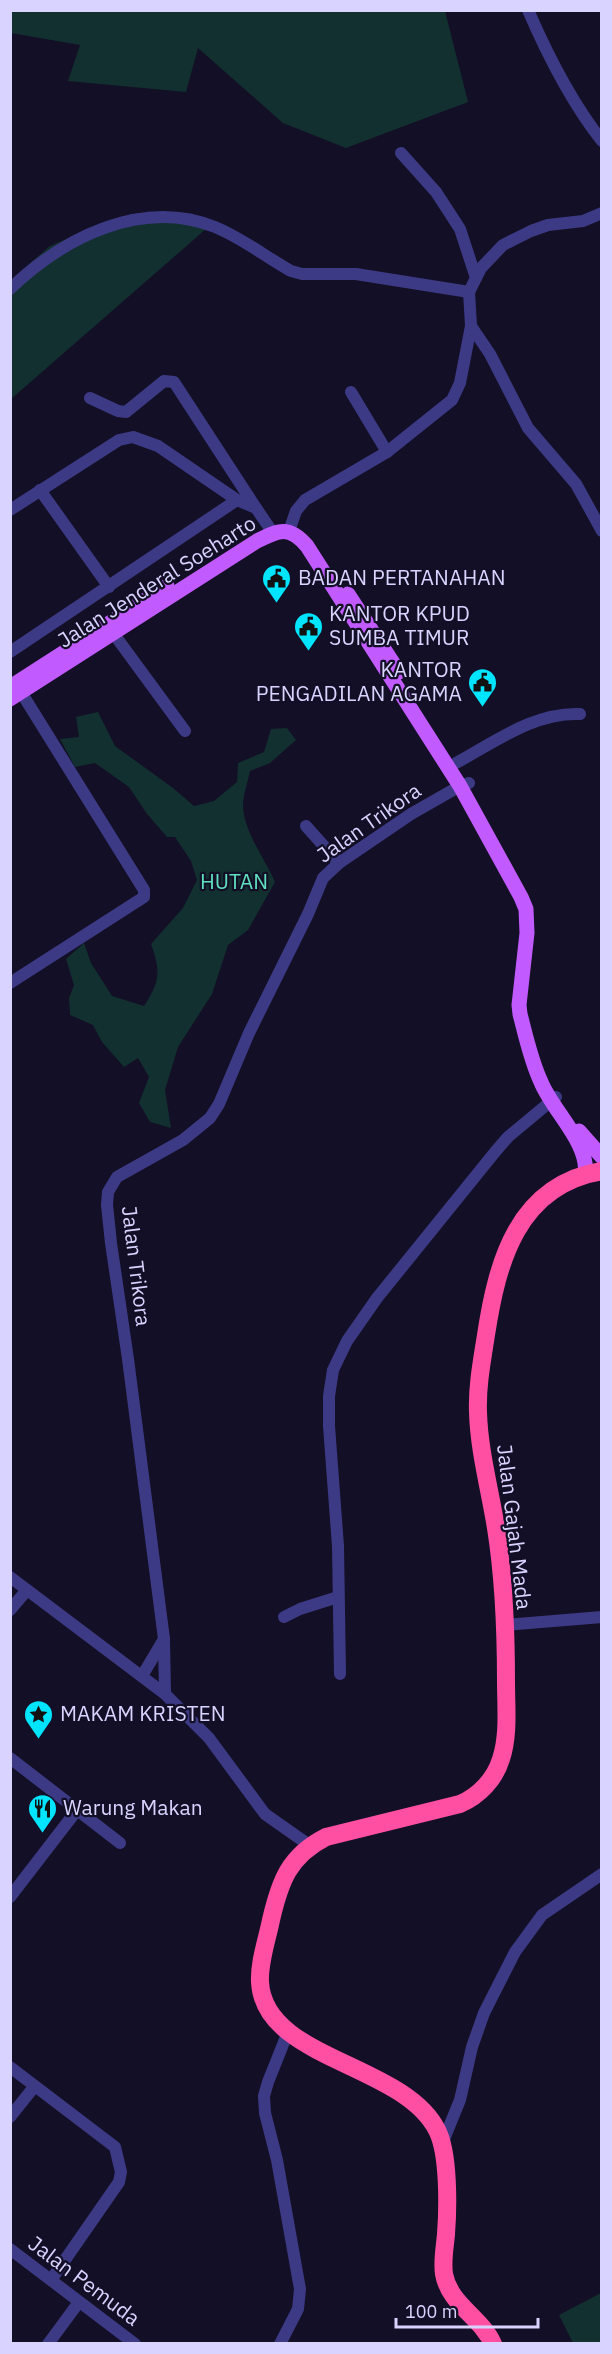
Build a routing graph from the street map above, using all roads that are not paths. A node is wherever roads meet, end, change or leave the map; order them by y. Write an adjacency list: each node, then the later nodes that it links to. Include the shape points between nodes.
1 (528, 10): 2 (street, via 579,110)
2 (602, 141)
3 (401, 153): 5 (street, via 436,192 460,229)
4 (602, 213): 5 (street, via 583,221 548,225 512,240 491,257)
5 (476, 278): 7 (street)
6 (10, 289): 7 (street, via 95,231 137,218 176,217 223,230 291,271 356,274)
7 (469, 292): 8 (street)
8 (471, 326): 11 (street, via 460,382 452,400); 17 (street, via 528,428 576,484)
9 (351, 392): 11 (street)
10 (90, 398): 14 (street, via 126,412 164,381 174,382)
11 (387, 452): 16 (street, via 305,500)
12 (40, 490): 13 (street, via 119,440 133,437 158,446); 15 (street); 18 (street)
13 (237, 500): 14 (street); 18 (street)
14 (256, 508): 16 (street)
15 (10, 510)
16 (281, 528): 19 (main road, Jalan Jenderal Soeharto, via 250,533); 21 (main road, via 300,528 311,538)
17 (602, 531)
18 (110, 586): 20 (street)
19 (111, 629): 22 (main road, Jalan Jenderal Soeharto); 24 (street)
20 (10, 652)
21 (385, 661): 25 (main road); 26 (main road)
22 (14, 693): 29 (street, via 144,890 144,897)
23 (580, 714): 25 (street, via 533,721)
24 (185, 731)
25 (456, 763): 26 (main road)
26 (464, 784): 28 (street, Jalan Trikora); 30 (main road, via 531,903 535,927 528,988 529,1021)
27 (306, 826): 28 (street)
28 (339, 863): 40 (street, Jalan Trikora, via 323,878 210,1118 183,1140 117,1178 108,1192 116,1307)
29 (10, 983)
30 (553, 1099): 31 (main road); 32 (main road); 35 (street, via 495,1152 398,1270 337,1359 331,1378 329,1426)
31 (602, 1157)
32 (593, 1172): 39 (highway, Jalan Gajah Mada, via 561,1185 520,1223 501,1261 492,1293 478,1411 499,1553)
33 (10, 1577): 34 (street)
34 (27, 1590): 36 (street); 42 (street)
35 (338, 1597): 37 (street); 41 (street)
36 (10, 1610)
37 (284, 1617)
38 (602, 1617): 39 (street)
39 (504, 1625): 47 (highway, Jalan Gajah Mada, via 505,1741 496,1771 479,1792 460,1804 326,1837)
40 (164, 1639): 42 (street); 43 (street, Jalan Trikora)
41 (340, 1674)
42 (142, 1676): 43 (street)
43 (165, 1694): 47 (street, via 208,1738 265,1814)
44 (10, 1758): 45 (street)
45 (77, 1810): 46 (street); 49 (street)
46 (120, 1843)
47 (309, 1845): 50 (highway, via 283,1879 260,1974 267,2009)
48 (602, 1874): 54 (street, via 542,1916 516,1952 484,2013 460,2100)
49 (10, 1897)
50 (288, 2032): 54 (highway, via 410,2099 438,2131); 60 (street, via 264,2096 300,2289 297,2310)
51 (10, 2067): 52 (street)
52 (34, 2087): 53 (street); 56 (street, via 115,2147 121,2172 111,2197)
53 (10, 2117)
54 (442, 2144): 61 (highway, via 446,2232 443,2259 447,2285)
55 (10, 2249): 56 (street, Jalan Pemuda)
56 (51, 2280): 57 (street, Jalan Pemuda)
57 (79, 2302): 58 (street); 59 (street, Jalan Pemuda)
58 (48, 2343)
59 (135, 2343)
60 (280, 2343)
61 (493, 2343)

